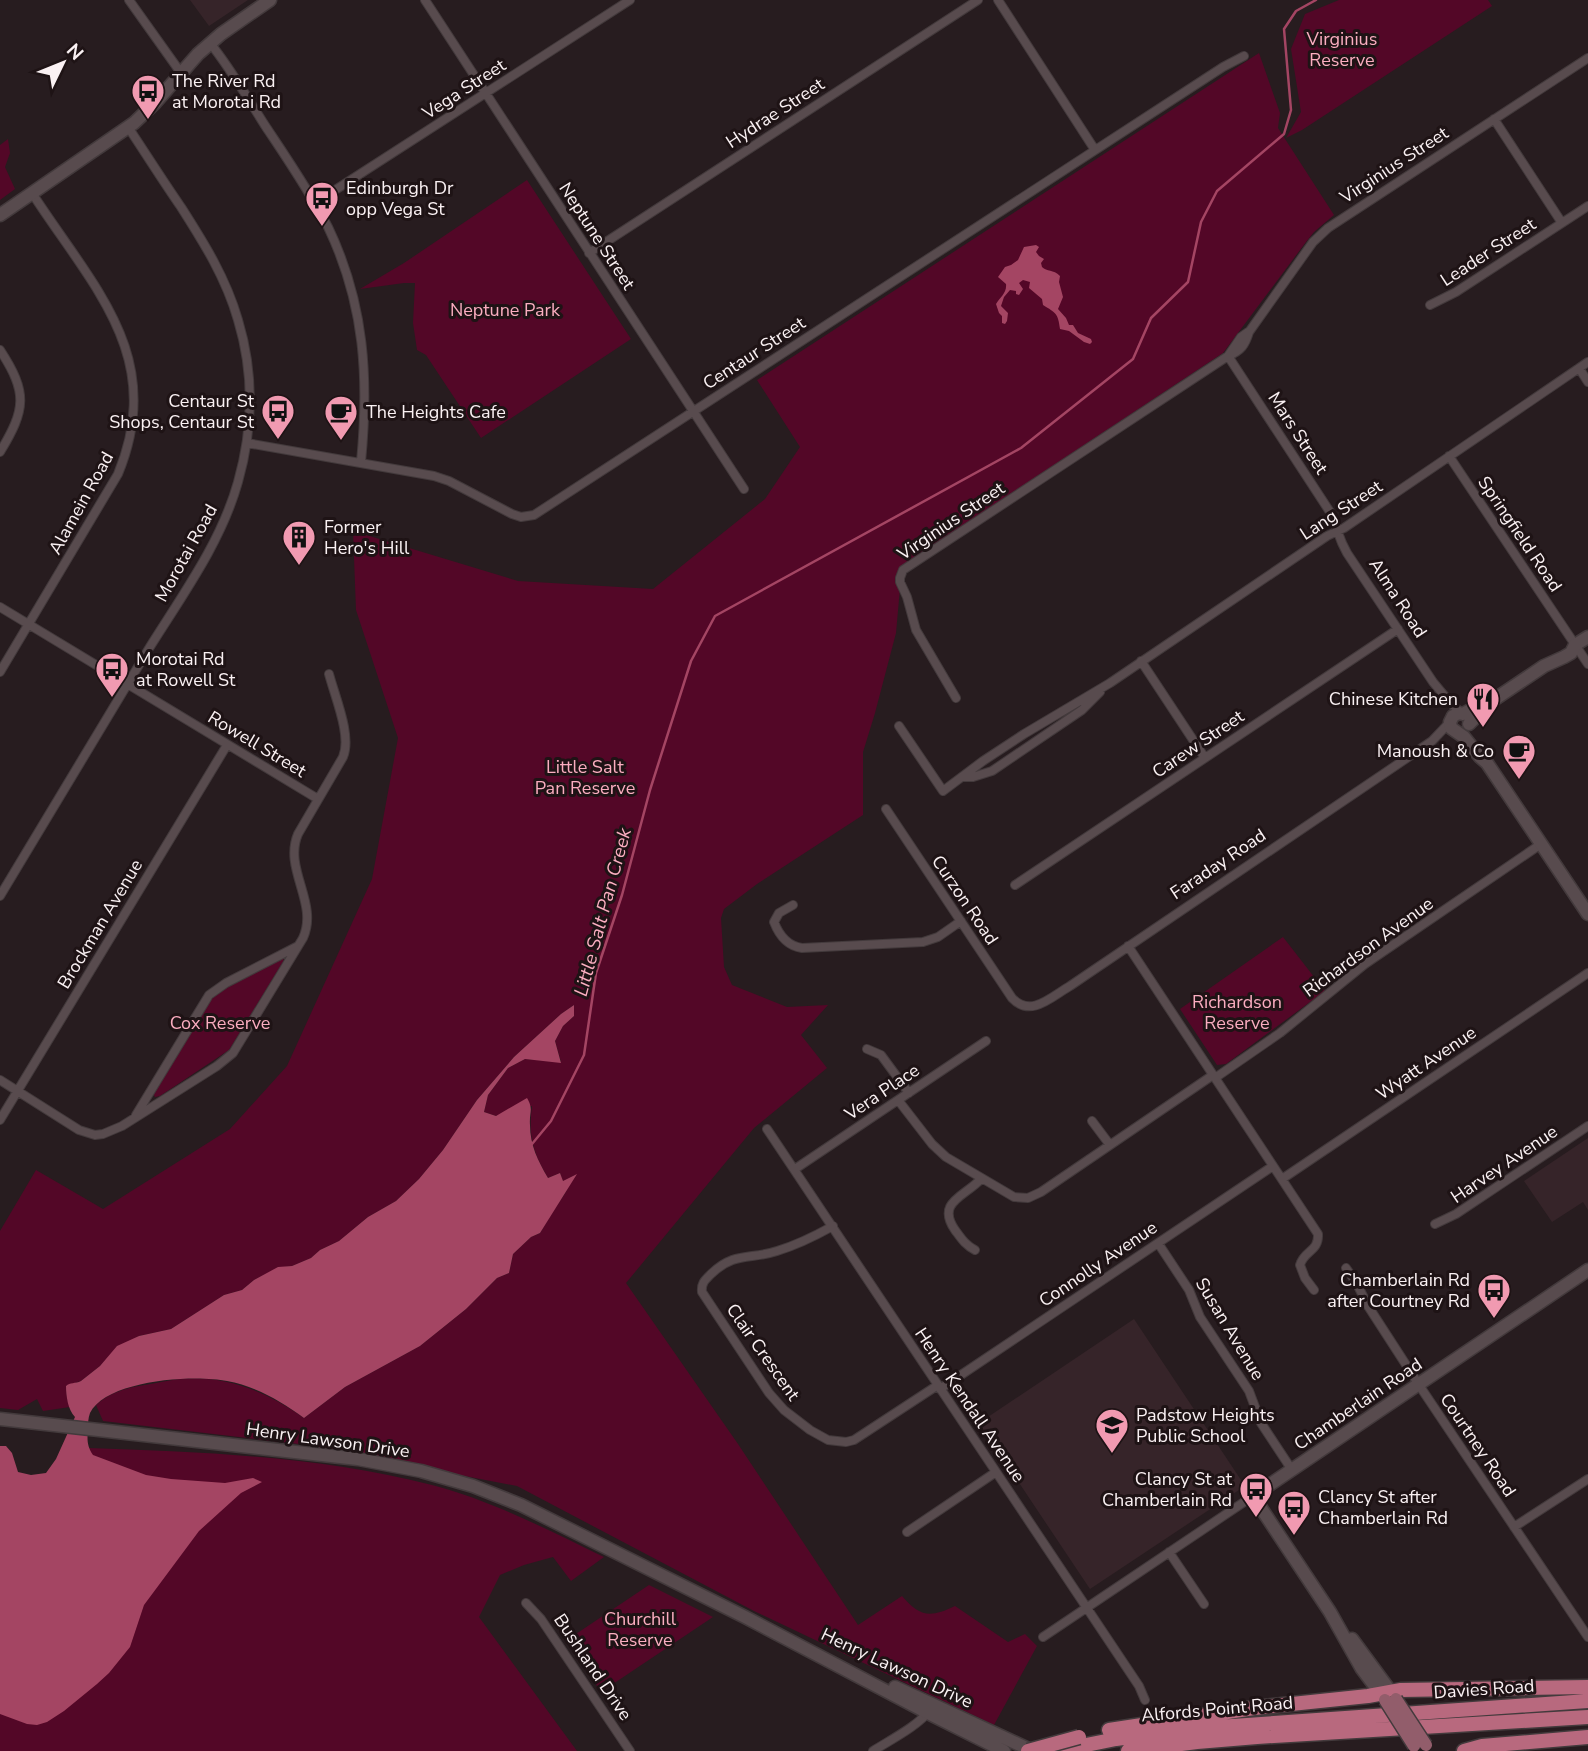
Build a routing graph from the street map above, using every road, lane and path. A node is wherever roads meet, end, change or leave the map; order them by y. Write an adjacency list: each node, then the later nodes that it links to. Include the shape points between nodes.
1 (129, 0): 10 (street)
2 (270, 0): 7 (main road)
3 (425, 0): 11 (street, Neptune Street)
4 (630, 0): 11 (street, Vega Street)
5 (978, 0): 20 (street, Hydrae Street)
6 (998, 0): 14 (street)
7 (210, 43): 10 (main road); 16 (street)
8 (1244, 55): 14 (street, Centaur Street)
9 (1588, 58): 12 (street, Virginius Street)
10 (181, 73): 13 (main road)
11 (486, 94): 16 (street, Vega Street); 20 (street, Neptune Street)
12 (1494, 119): 19 (street, Leader Street); 23 (street, Virginius Street, via 1328,228)
13 (128, 127): 15 (main road); 28 (street, Morotai Road, via 211,254 233,303 249,375)
14 (1096, 150): 27 (street, Centaur Street)
15 (32, 193): 18 (main road); 35 (street, Alamein Road, via 120,329 131,364 134,409 130,441 118,474)
16 (315, 204): 31 (street, via 342,261 358,321 366,387)
17 (1588, 206): 19 (street, Leader Street)
18 (0, 215)
19 (1562, 223): 21 (street, Leader Street)
20 (589, 253): 27 (street, Neptune Street)
21 (1430, 305)
22 (0, 350): 29 (street, via 20,394 18,417)
23 (1228, 356): 33 (street, Mars Street); 46 (street, Virginius Street, via 903,570 900,582 918,634)
24 (1588, 362): 25 (street, Lang Street)
25 (1579, 368): 26 (street); 30 (street, Lang Street)
26 (1588, 382)
27 (693, 412): 31 (street, Centaur Street, via 528,517 502,510 442,478); 32 (street, Neptune Street)
28 (247, 443): 31 (street, Centaur Street); 45 (street, Morotai Road, via 233,498 216,537)
29 (0, 452)
30 (1450, 456): 33 (street, Lang Street); 38 (street, Springfield Road)
31 (361, 462)
32 (744, 489)
33 (1338, 531): 36 (street, Alma Road); 39 (street, Lang Street)
34 (0, 607): 35 (street, Rowell Street)
35 (29, 625): 41 (street, Alamein Road); 45 (street, Rowell Street)
36 (1398, 629): 43 (street, Alma Road); 50 (street, Carew Street)
37 (1588, 637): 38 (main road, Faraday Road)
38 (1575, 645): 40 (street, Springfield Road); 47 (main road, Faraday Road, via 1566,646)
39 (1141, 662): 44 (street, Lang Street); 50 (street)
40 (1588, 664)
41 (0, 672)
42 (329, 674): 52 (street, via 346,745)
43 (1433, 682): 47 (street, Alma Road); 47 (street, Alma Road)
44 (1110, 683): 51 (street, Lang Street); 51 (street, Lang Street, via 1082,710 992,771)
45 (128, 684): 49 (street, Rowell Street); 56 (street, Morotai Road)
46 (956, 698)
47 (1460, 723): 54 (main road, Alma Road); 61 (street, Faraday Road)
48 (900, 726): 51 (street, Lang Street, via 943,791)
49 (228, 745): 52 (street, Rowell Street); 68 (street, Brockman Avenue)
50 (1205, 758): 55 (street, Carew Street)
51 (962, 777)
52 (318, 799): 60 (street, via 294,846 308,918)
53 (886, 809): 59 (street, Curzon Road)
54 (1541, 844): 58 (main road, Alma Road); 66 (street, Richardson Avenue)
55 (1015, 886)
56 (0, 896)
57 (793, 905): 59 (street, via 774,922 786,941 802,948 923,942)
58 (1588, 914)
59 (961, 921): 63 (street, Curzon Road)
60 (298, 946): 71 (street, via 230,1056); 71 (street, via 209,995)
61 (1128, 946): 63 (street, Faraday Road, via 1040,1004); 66 (street)
62 (1588, 973): 80 (street, Wyatt Avenue)
63 (1021, 1006)
64 (986, 1041): 69 (street, Vera Place)
65 (867, 1049): 69 (street, via 881,1055)
66 (1214, 1076): 76 (street, Richardson Avenue); 77 (street)
67 (0, 1080): 68 (street)
68 (17, 1092): 71 (street, via 87,1133 103,1134); 72 (street, Brockman Avenue)
69 (909, 1093): 70 (street, Vera Place)
70 (898, 1100): 78 (street, Vera Place); 79 (street, Richardson Avenue, via 940,1152)
71 (135, 1117)
72 (0, 1120)
73 (1092, 1121): 76 (street)
74 (1588, 1126): 81 (street, Harvey Avenue)
75 (767, 1129): 78 (street, Henry Kendall Avenue)
76 (1110, 1145): 79 (street, Richardson Avenue, via 1028,1198 1014,1197)
77 (1273, 1166): 80 (street); 83 (street, Connolly Avenue)
78 (795, 1169): 82 (street, Henry Kendall Avenue)
79 (981, 1179): 84 (street, via 947,1211 963,1241)
80 (1282, 1179): 87 (street, via 1318,1234 1318,1243 1300,1265)
81 (1435, 1224)
82 (833, 1226): 89 (street, Henry Kendall Avenue); 89 (street, Clair Crescent, via 778,1251 728,1260 704,1281 702,1292 779,1406 828,1440 854,1440)
83 (1158, 1243): 89 (street, Connolly Avenue); 91 (street, Susan Avenue)
84 (975, 1250)
85 (1346, 1268): 88 (street, Courtney Road)
86 (1588, 1270): 88 (main road, Chamberlain Road)
87 (1314, 1290)
88 (1419, 1384): 91 (main road, Chamberlain Road); 95 (street, Courtney Road)
89 (939, 1387): 92 (street, Henry Kendall Avenue)
90 (0, 1419): 107 (main road, Henry Lawson Drive, via 358,1459 448,1479 521,1505)
91 (1292, 1470): 94 (main road, Chamberlain Road)
92 (996, 1472): 96 (street); 100 (street, Henry Kendall Avenue)
93 (1588, 1479): 95 (street)
94 (1252, 1496): 97 (street, Chamberlain Road); 106 (main road, via 1363,1653)
95 (1514, 1528): 102 (street, Courtney Road)
96 (907, 1532)
97 (1169, 1552): 99 (street); 100 (street, Chamberlain Road)
98 (526, 1603): 112 (street, Bushland Drive)
99 (1204, 1604)
100 (1086, 1607): 101 (street, Chamberlain Road); 104 (street, Henry Kendall Avenue)
101 (1043, 1637)
102 (1588, 1637)
103 (1588, 1687): 106 (highway, via 1401,1690)
104 (1145, 1700)
105 (1588, 1701): 106 (highway, Davies Road)
106 (1387, 1705): 108 (highway, Davies Road, via 1437,1725); 110 (highway, Alfords Point Road); 110 (highway, via 1261,1707 1159,1722); 111 (main road, bridge); 117 (highway, Alfords Point Road, via 1226,1739)
107 (930, 1709): 113 (street); 114 (main road, Henry Lawson Drive); 115 (main road, Henry Lawson Drive)
108 (1588, 1717)
109 (1588, 1737): 118 (highway)
110 (1085, 1740): 115 (highway, bridge); 116 (highway, Alfords Point Road)
111 (1420, 1745)
112 (630, 1751)
113 (873, 1751)
114 (1004, 1751)
115 (1031, 1751)
116 (1056, 1751)
117 (1128, 1751)
118 (1464, 1751)

